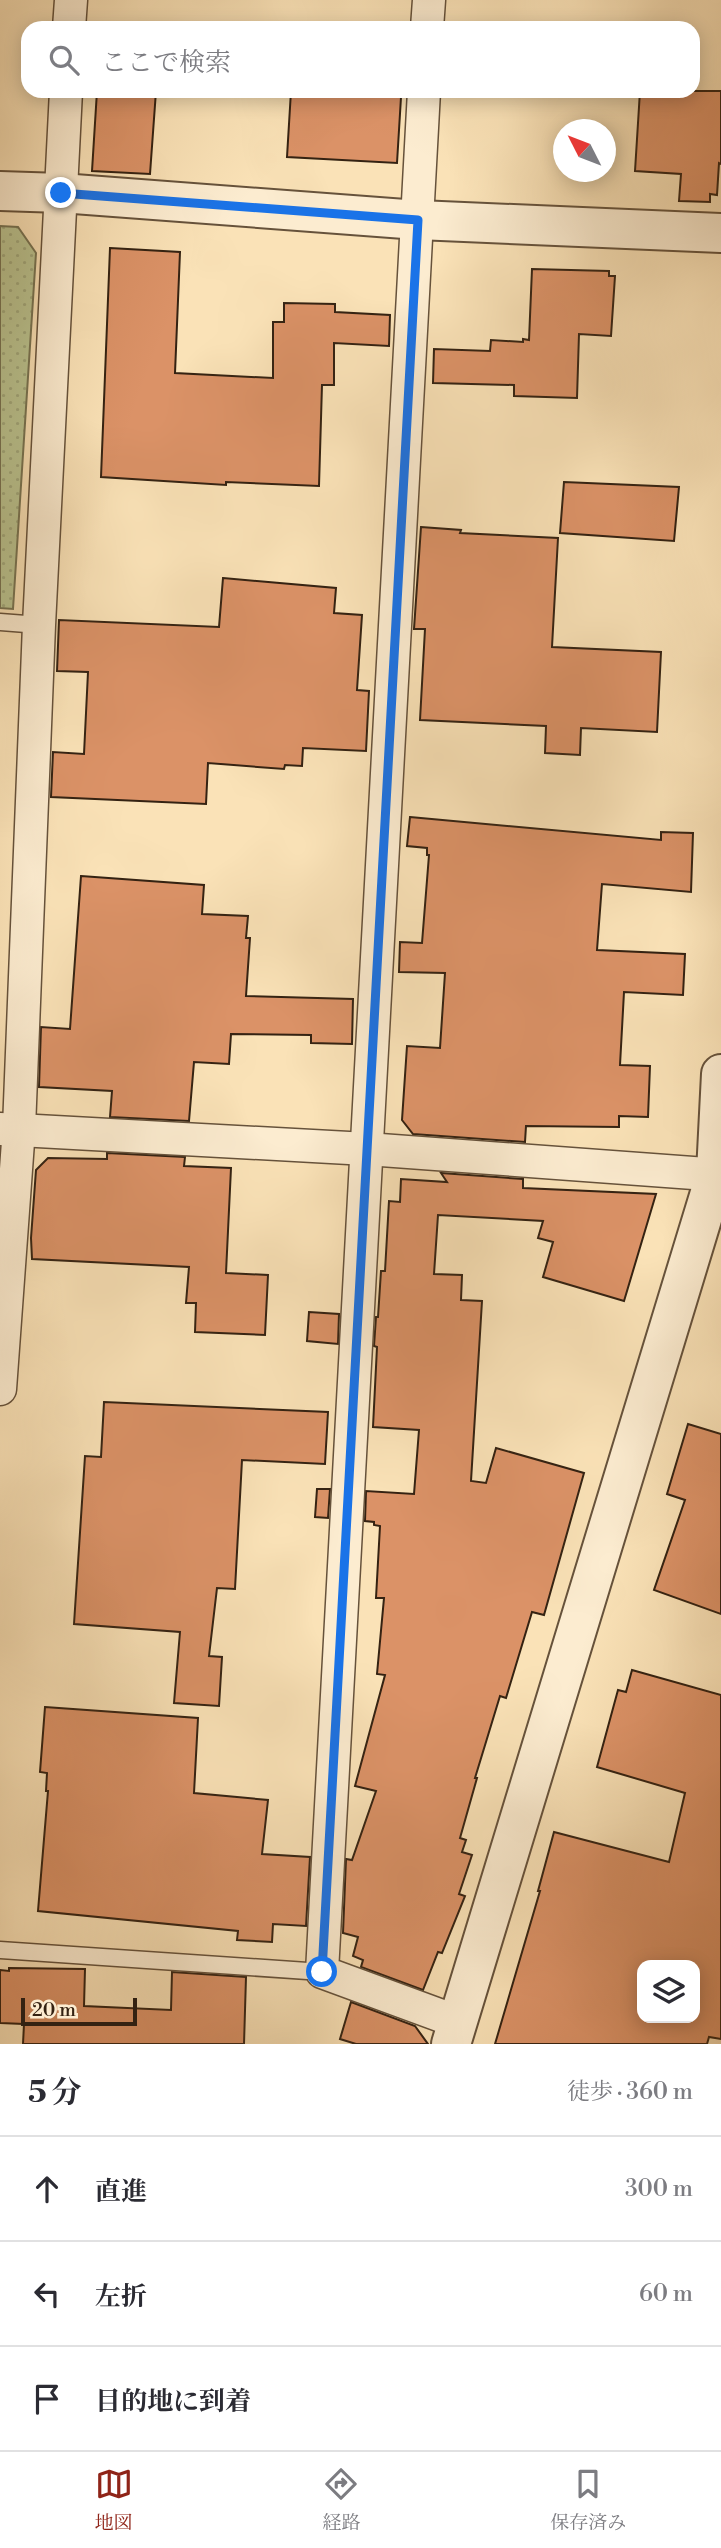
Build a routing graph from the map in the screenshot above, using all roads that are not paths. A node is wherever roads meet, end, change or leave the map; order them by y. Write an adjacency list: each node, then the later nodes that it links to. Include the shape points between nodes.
1 (71, 0): 3 (street)
2 (429, 0): 4 (street)
3 (70, 21)
4 (428, 21)
5 (66, 98): 8 (street)
6 (424, 98): 9 (street)
7 (0, 191): 8 (street)
8 (61, 193): 9 (street); 12 (street)
9 (418, 220): 10 (street); 15 (street)
10 (721, 233)
11 (0, 622): 12 (lane)
12 (39, 625): 14 (street)
13 (721, 1074): 16 (street)
14 (9, 1128): 15 (street); 17 (street)
15 (367, 1149): 16 (street); 19 (street)
16 (719, 1174): 20 (street)
17 (0, 1389)
18 (0, 1950): 19 (lane)
19 (322, 1972): 20 (street)
20 (454, 2033)

